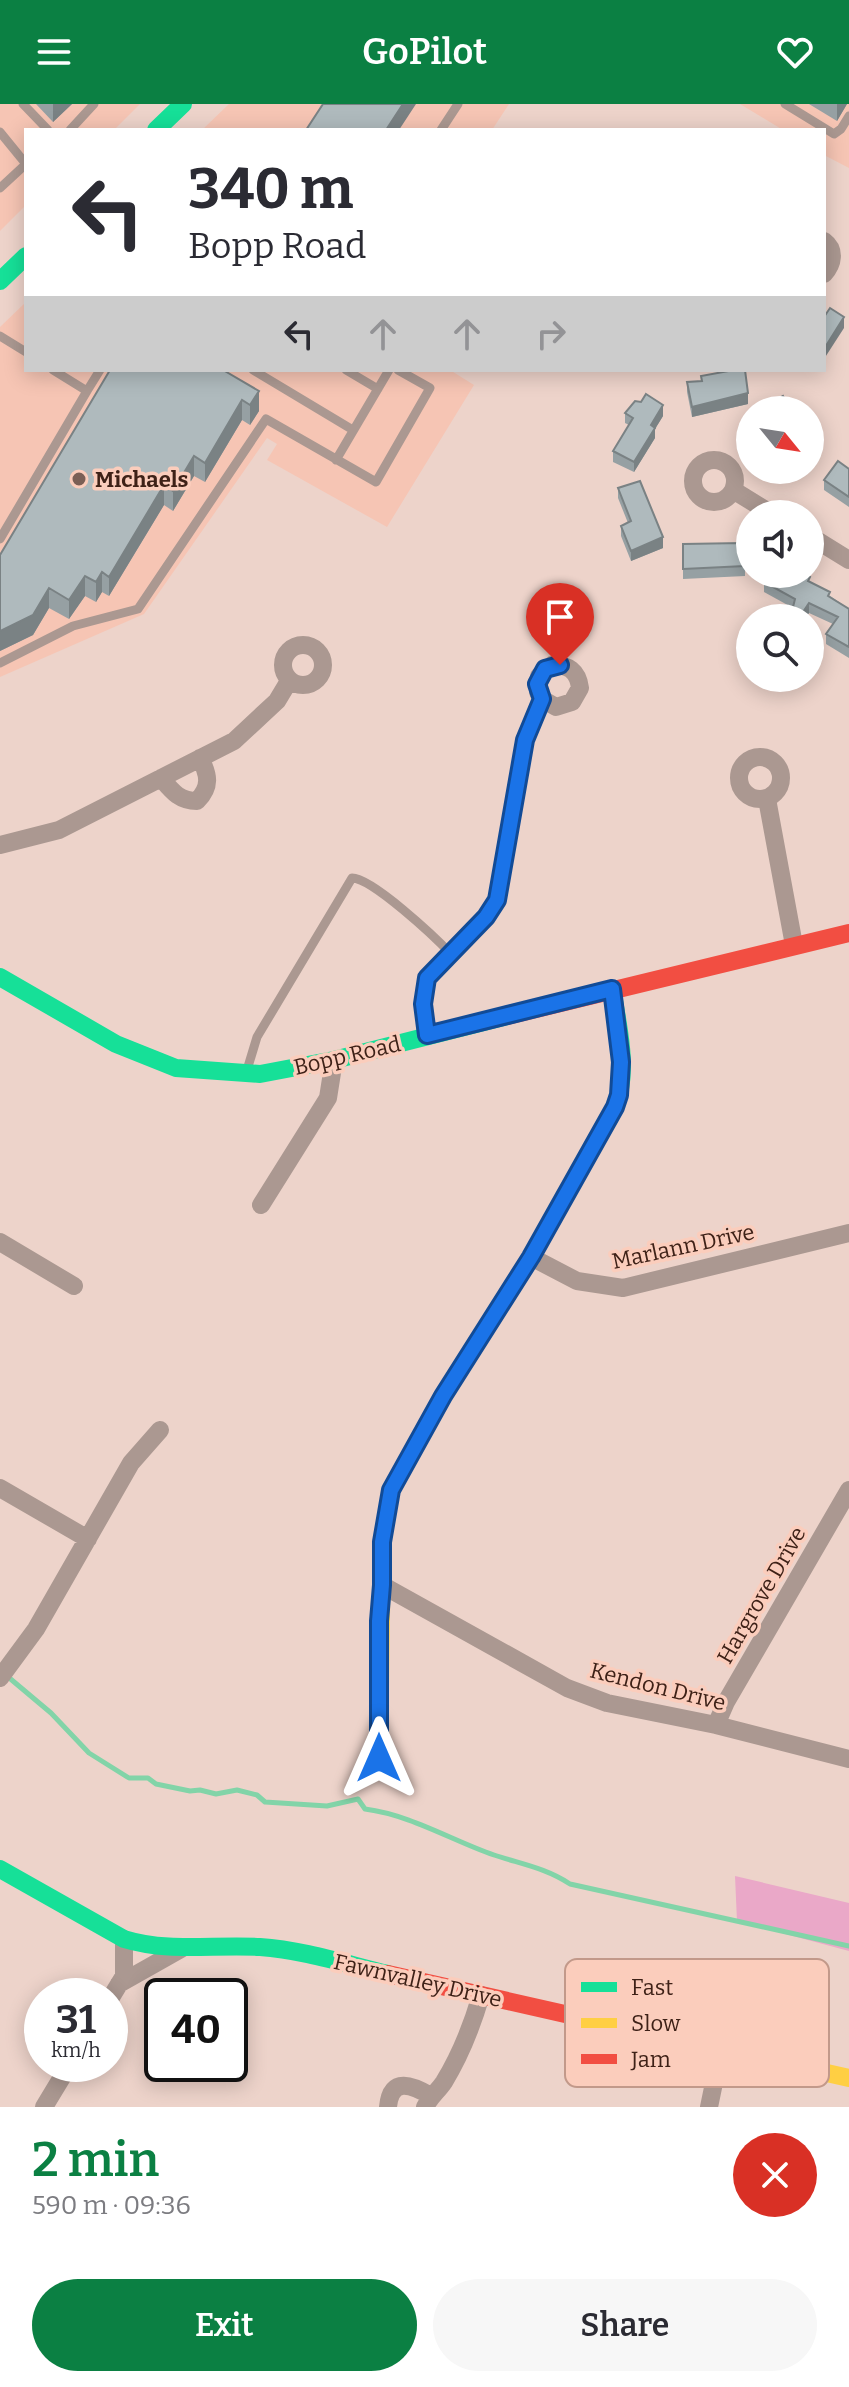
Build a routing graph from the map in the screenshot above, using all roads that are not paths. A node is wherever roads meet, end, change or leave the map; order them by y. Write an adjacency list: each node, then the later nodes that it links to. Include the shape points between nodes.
1 (23, 104): 7 (lane)
2 (94, 104): 8 (lane)
3 (183, 104): 9 (street)
4 (458, 104): 10 (lane)
5 (785, 104): 11 (lane)
6 (849, 116): 12 (lane, via 834,134)
7 (46, 128)
8 (72, 128)
9 (158, 128)
10 (442, 128)
11 (824, 128)
12 (826, 129)
13 (0, 132): 14 (lane)
14 (24, 162)
15 (24, 166): 16 (lane)
16 (0, 188)
17 (826, 244): 19 (street)
18 (24, 258): 20 (street)
19 (835, 268)
20 (0, 281)
21 (0, 336): 22 (lane)
22 (24, 351)
23 (56, 372): 30 (lane)
24 (99, 372): 30 (lane)
25 (256, 372): 31 (lane)
26 (349, 372): 29 (lane)
27 (388, 372): 29 (lane)
28 (402, 372): 32 (lane, via 430,388 376,482)
29 (378, 389): 31 (lane)
30 (87, 391): 35 (lane)
31 (353, 430): 32 (lane)
32 (336, 460): 38 (lane, via 266,419 138,609 73,626)
33 (733, 490): 34 (street)
34 (749, 500)
35 (0, 539)
36 (824, 545): 37 (street)
37 (849, 560)
38 (0, 663)
39 (289, 681): 41 (street, via 277,701 234,741)
40 (542, 699): 47 (street, via 525,740 497,900)
41 (200, 758): 42 (street); 42 (street, via 208,782 197,801 185,801)
42 (161, 778): 44 (street, via 59,830)
43 (767, 799): 46 (street)
44 (0, 845)
45 (849, 933): 46 (street, Bopp Road)
46 (794, 945): 49 (street, Bopp Road)
47 (451, 954): 50 (street, via 427,978); 52 (lane, via 428,930 352,878 257,1037)
48 (0, 977): 52 (street, Bopp Road, via 116,1044 176,1068)
49 (612, 989): 50 (street, Bopp Road); 56 (street, via 621,1062 619,1095)
50 (427, 1035): 51 (street, Bopp Road)
51 (334, 1060): 52 (street, Bopp Road); 53 (street, via 328,1098)
52 (246, 1073)
53 (261, 1205)
54 (849, 1233): 56 (street, Marlann Drive, via 623,1288 577,1281)
55 (0, 1242): 57 (street)
56 (531, 1257): 62 (street, via 391,1490 382,1542)
57 (74, 1286)
58 (160, 1430): 61 (street, via 124,1473)
59 (0, 1488): 61 (street)
60 (849, 1490): 64 (street, Hargrove Drive)
61 (88, 1539): 63 (street)
62 (382, 1585): 64 (street, Kendon Drive, via 567,1688 607,1703); 65 (street)
63 (0, 1678)
64 (716, 1725): 66 (street, Kendon Drive)
65 (379, 1758)
66 (849, 1759)
67 (0, 1869): 68 (street, Fawnvalley Drive)
68 (124, 1939): 69 (street, Fawnvalley Drive, via 157,1949); 70 (street)
69 (181, 1949): 71 (street); 72 (street, Fawnvalley Drive, via 256,1947)
70 (123, 1978)
71 (128, 1984)
72 (481, 1995): 73 (street, Fawnvalley Drive); 78 (street, via 469,2036)
73 (565, 2014)
74 (829, 2073): 75 (street, Fawnvalley Drive)
75 (849, 2078)
76 (59, 2082): 79 (street)
77 (713, 2087): 81 (street)
78 (428, 2101): 80 (street, via 408,2084 391,2093)
79 (44, 2107)
80 (388, 2107)
81 (709, 2107)

